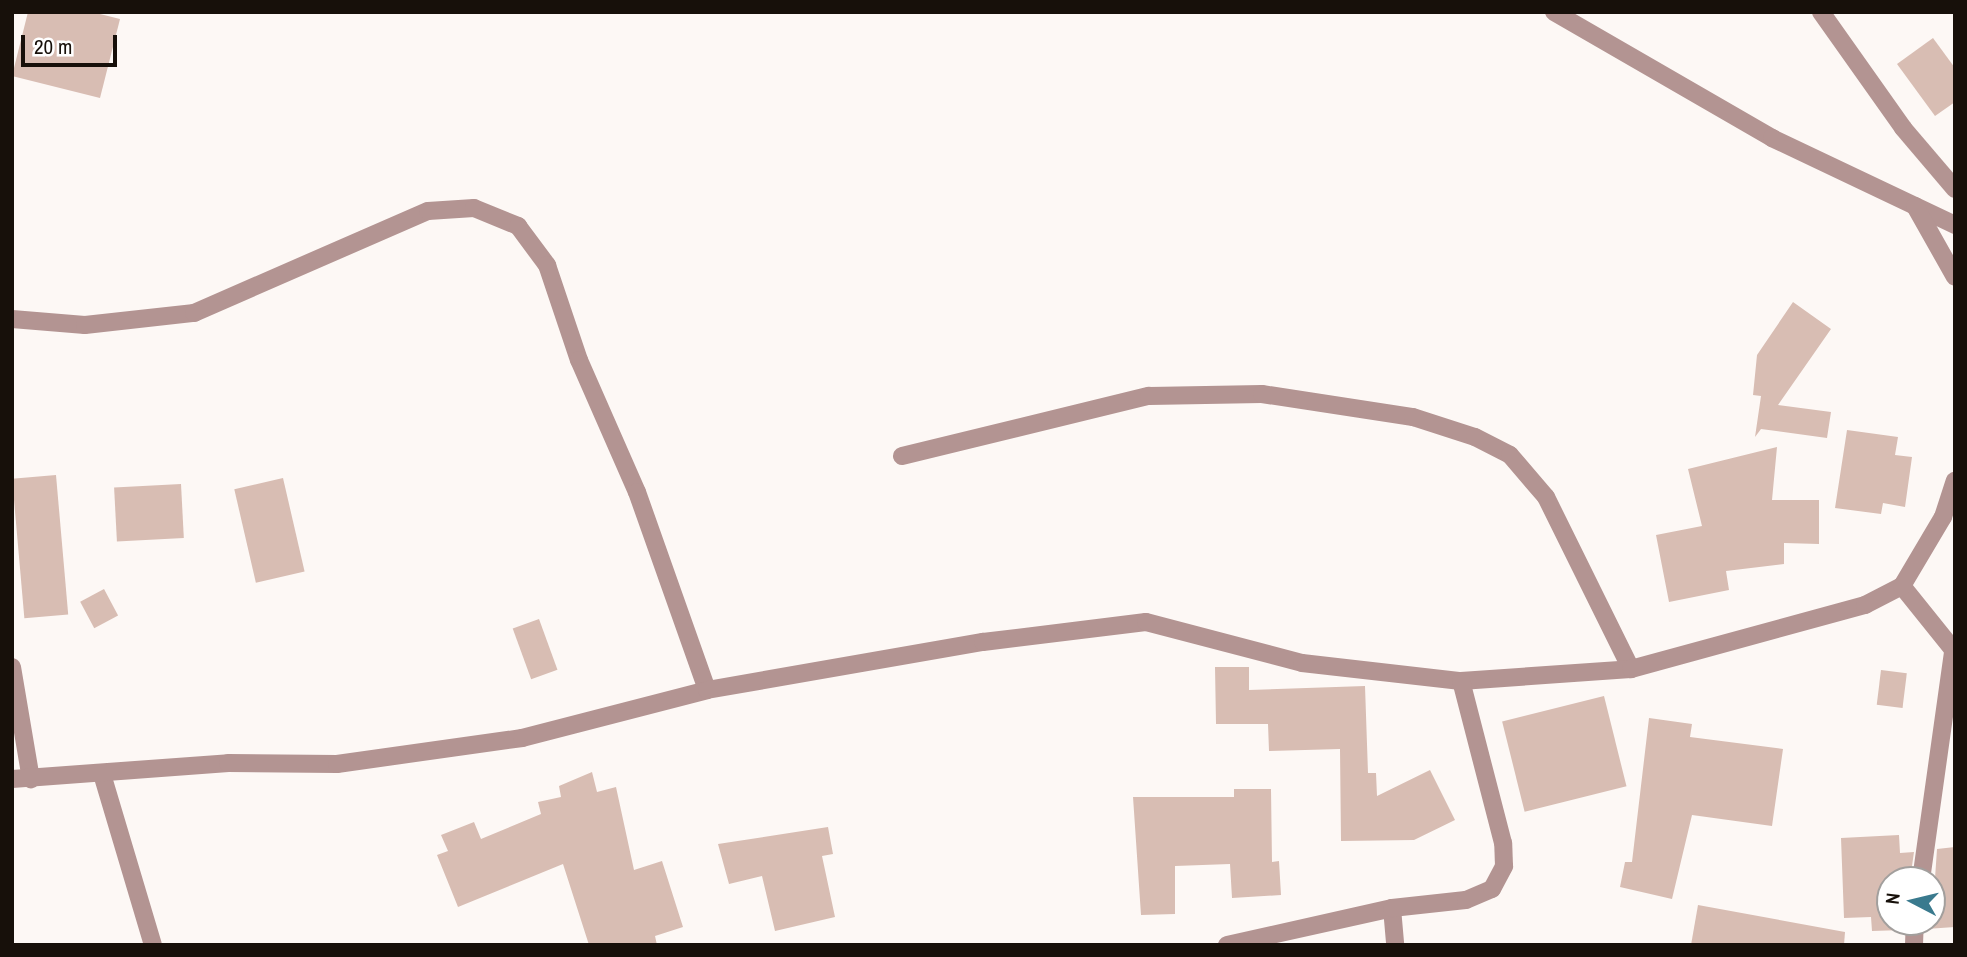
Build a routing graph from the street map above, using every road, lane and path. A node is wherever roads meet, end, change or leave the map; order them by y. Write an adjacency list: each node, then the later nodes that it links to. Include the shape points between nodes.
1 (1554, 12): 4 (street, via 1772,138)
2 (1821, 12): 3 (street, via 1903,128)
3 (1955, 189)
4 (1915, 206): 5 (street); 6 (street)
5 (1955, 225)
6 (1955, 277)
7 (12, 319): 15 (street, via 85,324 194,313 428,211 474,208 517,226 547,265 579,360 637,492)
8 (902, 456): 13 (street, via 1149,396 1262,394 1413,416 1475,437 1510,456 1546,498)
9 (1955, 481): 10 (street, via 1943,517)
10 (1902, 586): 11 (street); 13 (street, via 1865,605)
11 (1954, 652): 19 (street)
12 (12, 667): 18 (street)
13 (1631, 669): 14 (street)
14 (1461, 681): 15 (street, via 1302,663 1146,622 983,642); 20 (street, via 1503,843 1504,866 1492,889 1466,900)
15 (707, 690): 16 (street, via 522,738 350,762 228,763)
16 (102, 774): 18 (street); 21 (street)
17 (12, 779): 18 (street)
18 (31, 779)
19 (1923, 866)
20 (1392, 908): 22 (street); 23 (street)
21 (153, 945)
22 (1227, 945)
23 (1395, 945)

